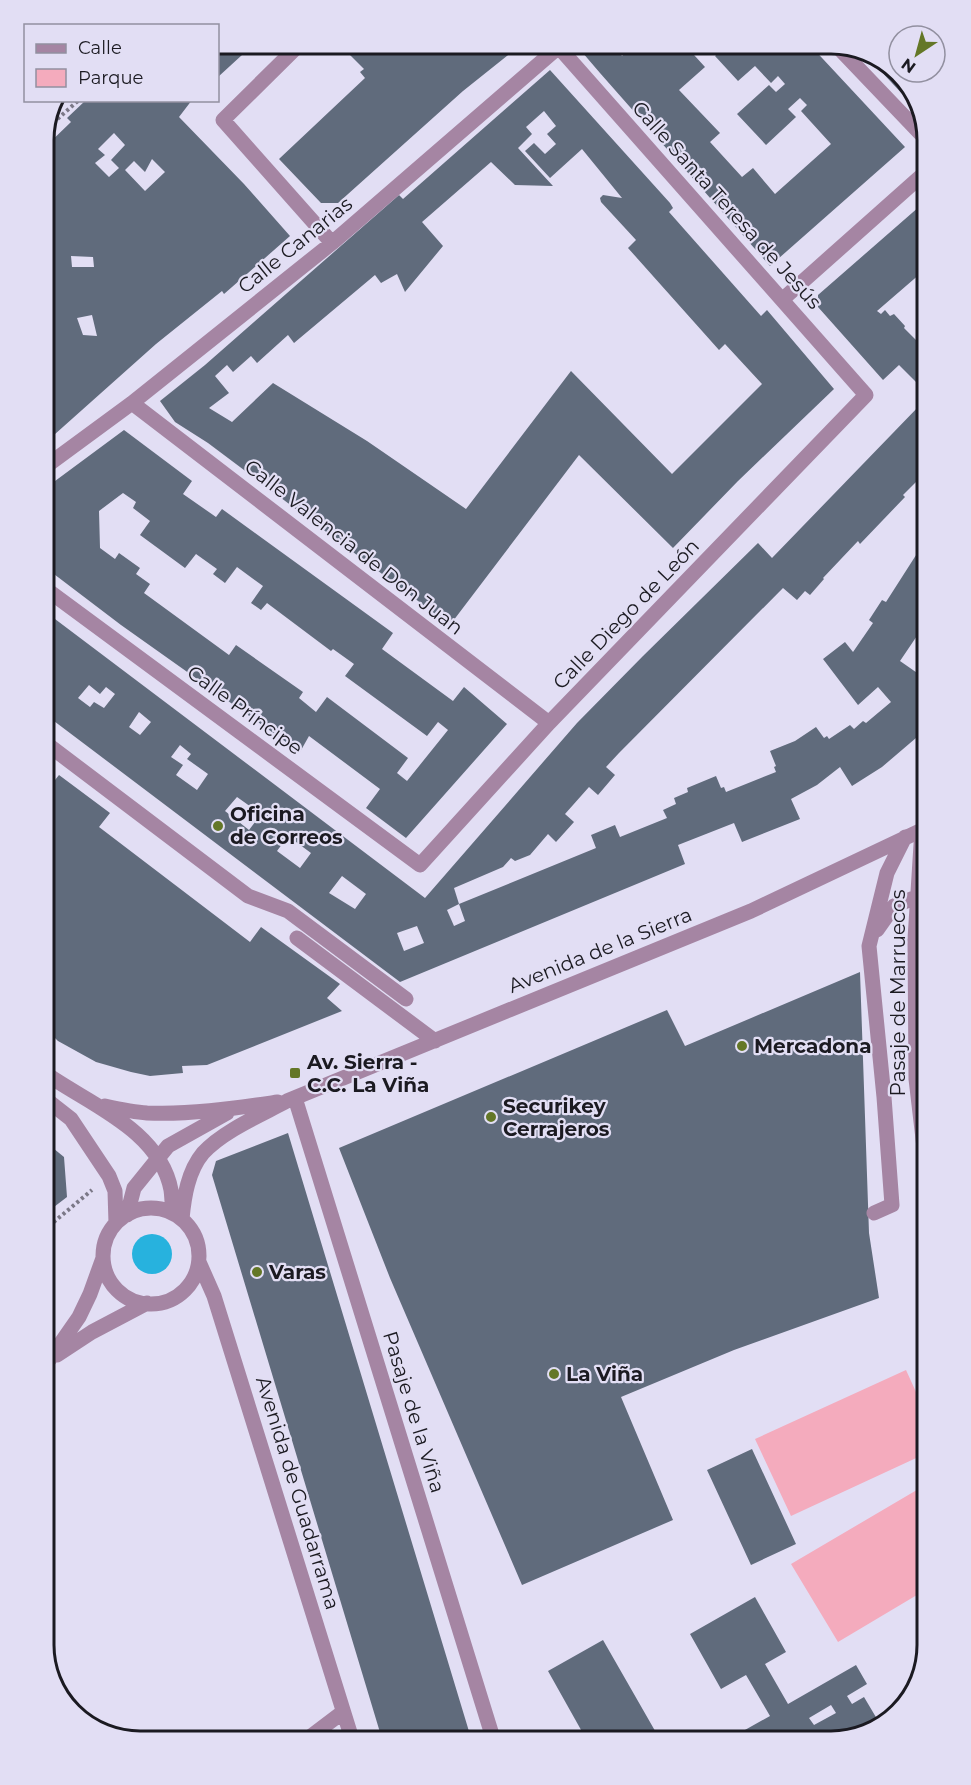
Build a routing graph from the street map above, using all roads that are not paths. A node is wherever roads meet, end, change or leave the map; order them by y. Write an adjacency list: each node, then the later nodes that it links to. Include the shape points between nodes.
1 (290, 54): 7 (street, via 223,120)
2 (549, 54): 7 (street, Calle Canarias)
3 (567, 54): 8 (street, Calle Santa Teresa de Jesús)
4 (846, 56): 5 (street)
5 (916, 128)
6 (917, 180): 8 (street)
7 (332, 243): 10 (street, Calle Canarias)
8 (783, 299): 9 (street, Calle Santa Teresa de Jesús)
9 (866, 395): 13 (street, Calle Diego de León)
10 (132, 403): 11 (street, Calle Canarias); 13 (street, Calle Valencia de Don Juan)
11 (54, 460)
12 (54, 595): 17 (street, Calle Príncipe)
13 (549, 723): 17 (street, Calle Diego de León)
14 (54, 750): 22 (street, via 248,896 288,911)
15 (917, 832): 16 (street, Avenida de la Sierra)
16 (905, 837): 21 (street, via 887,873); 23 (street, Avenida de la Sierra, via 751,911)
17 (420, 865)
18 (917, 897): 21 (street, via 894,906)
19 (917, 924): 25 (street, Pasaje de Marruecos)
20 (297, 938): 23 (street)
21 (870, 942): 31 (street, via 891,1205)
22 (406, 999)
23 (435, 1041): 26 (street, Avenida de la Sierra)
24 (54, 1079): 27 (street)
25 (917, 1088)
26 (291, 1100): 29 (street, Avenida de la Sierra); 32 (street, Avenida de la Sierra, via 222,1138 203,1153); 42 (street, Pasaje de la Viña)
27 (94, 1104): 29 (street, Avenida de la Sierra, via 168,1114); 30 (street, via 118,1117)
28 (54, 1106): 33 (street, via 71,1119 109,1176)
29 (242, 1106): 30 (street, Avenida de la Sierra, via 168,1146)
30 (157, 1157): 32 (street, via 171,1188); 33 (street, Avenida de la Sierra, via 134,1188)
31 (874, 1213)
32 (177, 1216): 33 (street, via 159,1208 141,1209); 35 (street, via 193,1233)
33 (121, 1219): 34 (street, via 106,1240)
34 (103, 1258): 36 (street, via 115,1287 129,1298); 37 (street, via 79,1317)
35 (199, 1262): 36 (street, via 185,1291 160,1303); 39 (street, Avenida de Guadarrama, via 214,1296)
36 (147, 1304): 38 (street, via 92,1332)
37 (54, 1354)
38 (54, 1357)
39 (344, 1712): 40 (street); 41 (street, Avenida de Guadarrama)
40 (318, 1731)
41 (350, 1731)
42 (491, 1731)

